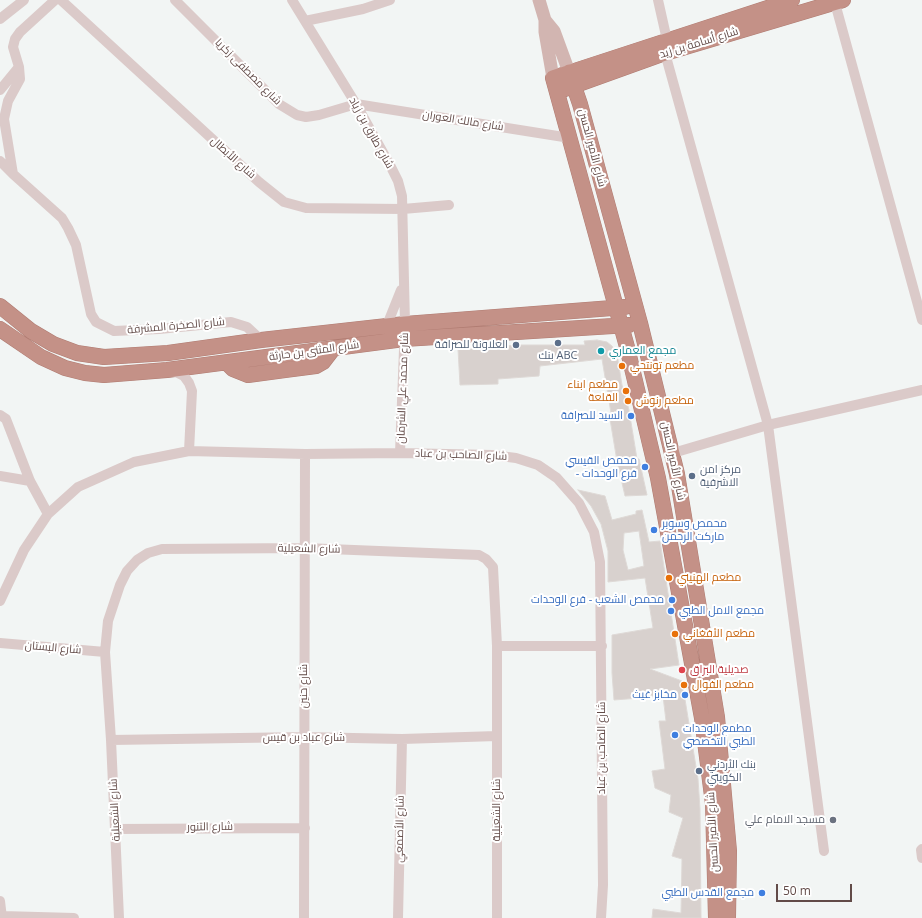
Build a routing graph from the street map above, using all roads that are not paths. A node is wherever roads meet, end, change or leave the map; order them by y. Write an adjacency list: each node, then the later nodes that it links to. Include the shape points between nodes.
1 (24, 0): 12 (street)
2 (55, 0): 16 (street, via 15,39 13,47)
3 (60, 0): 27 (street, شارع الأبطال, via 284,202 306,208)
4 (175, 0): 21 (street, شارع مصطفى زكريا, via 290,112 306,117)
5 (292, 0): 14 (street, شارع طارق بن زياد)
6 (390, 0): 11 (street)
7 (539, 0): 13 (main road, شارع الأمير الحسن)
8 (658, 0): 15 (street)
9 (792, 0): 15 (highway, شارع أسامة بن زيد)
10 (839, 1): 15 (highway, شارع أسامة بن زيد); 34 (street)
11 (361, 4): 14 (street)
12 (0, 19)
13 (545, 20): 17 (main road, شارع الأمير الحسن, via 554,31); 19 (main road, شارع الأمير الحسن)
14 (305, 21): 21 (street, شارع طارق بن زياد)
15 (666, 47): 17 (highway, شارع أسامة بن زيد); 18 (highway, شارع أسامة بن زيد); 47 (street)
16 (19, 67): 20 (street); 25 (street, via 20,79 8,102 4,118)
17 (571, 79): 18 (highway, شارع أسامة بن زيد); 19 (highway, شارع أسامة بن زيد); 22 (highway, شارع الأمير الحسن)
18 (592, 79): 22 (highway, via 580,92)
19 (555, 85): 23 (highway, شارع الأمير الحسن)
20 (0, 90)
21 (356, 104): 23 (street, شارع مالك العوران); 27 (street, شارع طارق بن زياد, via 398,181)
22 (580, 104): 30 (highway, شارع الأمير الحسن)
23 (570, 138): 28 (highway, شارع الأمير الحسن)
24 (0, 160): 25 (street, شارع الصخرة المشرفة)
25 (13, 174): 42 (street, شارع الصخرة المشرفة, via 62,218 68,228 76,245 91,314 103,327 122,331 230,322 247,328)
26 (449, 205): 27 (street, شارع الأبطال)
27 (403, 208): 29 (street, شارع طارق بن زياد)
28 (608, 278): 32 (highway, via 601,298); 33 (highway, شارع الأمير الحسن)
29 (403, 280): 36 (street, شارع طارق بن زياد); 37 (street, شارع طارق بن زياد, via 397,303)
30 (636, 305): 33 (highway, شارع المثنى بن حارثة); 35 (highway, شارع الأمير الحسن)
31 (0, 307): 42 (highway, شارع المثنى بن حارثة, via 53,344 77,353 104,357 168,353)
32 (592, 308): 33 (highway, شارع المثنى بن حارثة); 36 (highway, شارع المثنى بن حارثة)
33 (616, 308): 38 (highway, شارع الأمير الحسن)
34 (922, 320)
35 (640, 323): 38 (highway, شارع المثنى بن حارثة); 50 (highway, شارع الأمير الحسن)
36 (405, 324): 37 (highway, شارع المثنى بن حارثة); 41 (street, شارع محمد علي الشرمان)
37 (387, 325): 42 (highway, شارع المثنى بن حارثة)
38 (620, 326): 39 (highway, شارع المثنى بن حارثة); 43 (highway, شارع الأمير الحسن)
39 (595, 327): 41 (highway, شارع المثنى بن حارثة); 43 (highway, via 615,335)
40 (0, 329): 44 (highway, شارع المثنى بن حارثة, via 41,357 65,368 85,373 104,375)
41 (404, 339): 44 (highway, شارع المثنى بن حارثة); 49 (street, شارع محمد علي الشرمان)
42 (261, 340)
43 (627, 348): 54 (highway, شارع الأمير الحسن)
44 (167, 370): 48 (street, via 184,376 192,391)
45 (922, 390): 47 (street)
46 (0, 415): 55 (street, via 6,419)
47 (768, 425): 50 (street); 70 (street)
48 (189, 451): 51 (street, شارع الصاحب بن عباد); 56 (street, شارع الصاحب بن عباد, via 134,462 89,481 68,494)
49 (400, 453): 51 (street, شارع الصاحب بن عباد); 61 (street, شارع الصاحب بن عباد, via 516,458 538,465 557,478 579,503 594,532 600,570)
50 (673, 453): 52 (highway, شارع الأمير الحسن)
51 (305, 454): 57 (street, شارع حنين)
52 (677, 474): 54 (highway); 81 (highway, شارع الأمير الحسن, via 718,732 729,851)
53 (0, 476): 55 (street)
54 (658, 478): 80 (highway, شارع الأمير الحسن, via 702,718 713,804)
55 (30, 481): 56 (street)
56 (48, 514): 58 (street, شارع الصاحب بن عباد, via 24,550)
57 (304, 548): 60 (street, شارع الشعيلية, via 479,555 493,567); 62 (street, شارع الشعيلية, via 162,549 148,553 127,571 120,585 108,621); 64 (street, شارع حنين)
58 (0, 601)
59 (0, 643): 62 (street, شارع البستان)
60 (497, 646): 61 (street); 63 (street, شارع الشعيلية)
61 (602, 646): 79 (street, شارع الصاحب بن عباد)
62 (105, 652): 66 (street, شارع الشعيلية)
63 (497, 736): 65 (street, شارع عباد بن قيس); 78 (street, شارع الشعيلية)
64 (304, 737): 65 (street, شارع عباد بن قيس); 66 (street, شارع عباد بن قيس); 67 (street, شارع حنين)
65 (402, 739): 77 (street, شارع الأصمعي)
66 (112, 740): 68 (street, شارع الشعيلية)
67 (305, 828): 68 (street, شارع التنور); 76 (street, شارع حنين)
68 (116, 829): 75 (street, شارع الشعيلية)
69 (922, 849): 71 (street)
70 (824, 851)
71 (922, 858)
72 (0, 901): 73 (street)
73 (2, 917): 74 (street)
74 (74, 918)
75 (119, 918)
76 (304, 918)
77 (398, 918)
78 (497, 918)
79 (601, 918)
80 (716, 918)
81 (728, 918)

